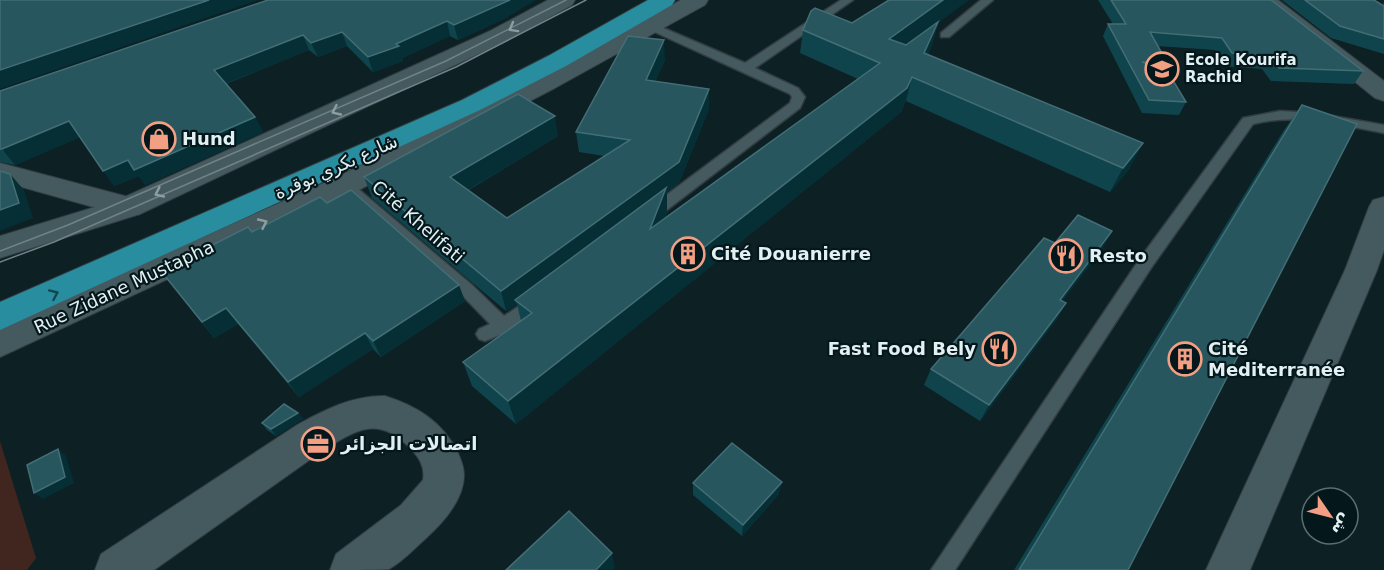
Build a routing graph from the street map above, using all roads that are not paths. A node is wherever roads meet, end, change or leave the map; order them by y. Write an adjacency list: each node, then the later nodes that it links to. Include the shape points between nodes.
1 (564, 0): 15 (street, one-way to 15, via 498,36)
2 (635, 0): 20 (highway, شارع بكري بوقرة, via 416,110)
3 (664, 0): 21 (highway, شارع بكري بوقرة, one-way to 3, via 471,105 557,62)
4 (697, 0): 8 (street, Rue Zidane Mustapha)
5 (848, 0): 10 (lane)
6 (988, 0): 9 (lane)
7 (1264, 0): 11 (street)
8 (650, 26): 10 (lane); 14 (street, Rue Zidane Mustapha)
9 (945, 35)
10 (746, 68): 17 (lane, via 794,91 799,97 795,105)
11 (1384, 93)
12 (1384, 129): 27 (lane, via 1296,116 1265,115 1248,121 1145,264)
13 (0, 172): 15 (street)
14 (345, 185): 22 (lane, Cité Khelifati); 24 (street, Rue Zidane Mustapha, one-way to 14)
15 (129, 207): 18 (street)
16 (1384, 207): 28 (street, via 1361,270)
17 (635, 226)
18 (0, 247)
19 (550, 291): 22 (lane)
20 (0, 294)
21 (0, 317)
22 (503, 326): 23 (lane)
23 (485, 333)
24 (0, 343)
25 (117, 570): 26 (street, via 218,498 332,426 369,413 386,412 407,422 441,457 444,482 421,514)
26 (352, 570)
27 (942, 570)
28 (1228, 570)

